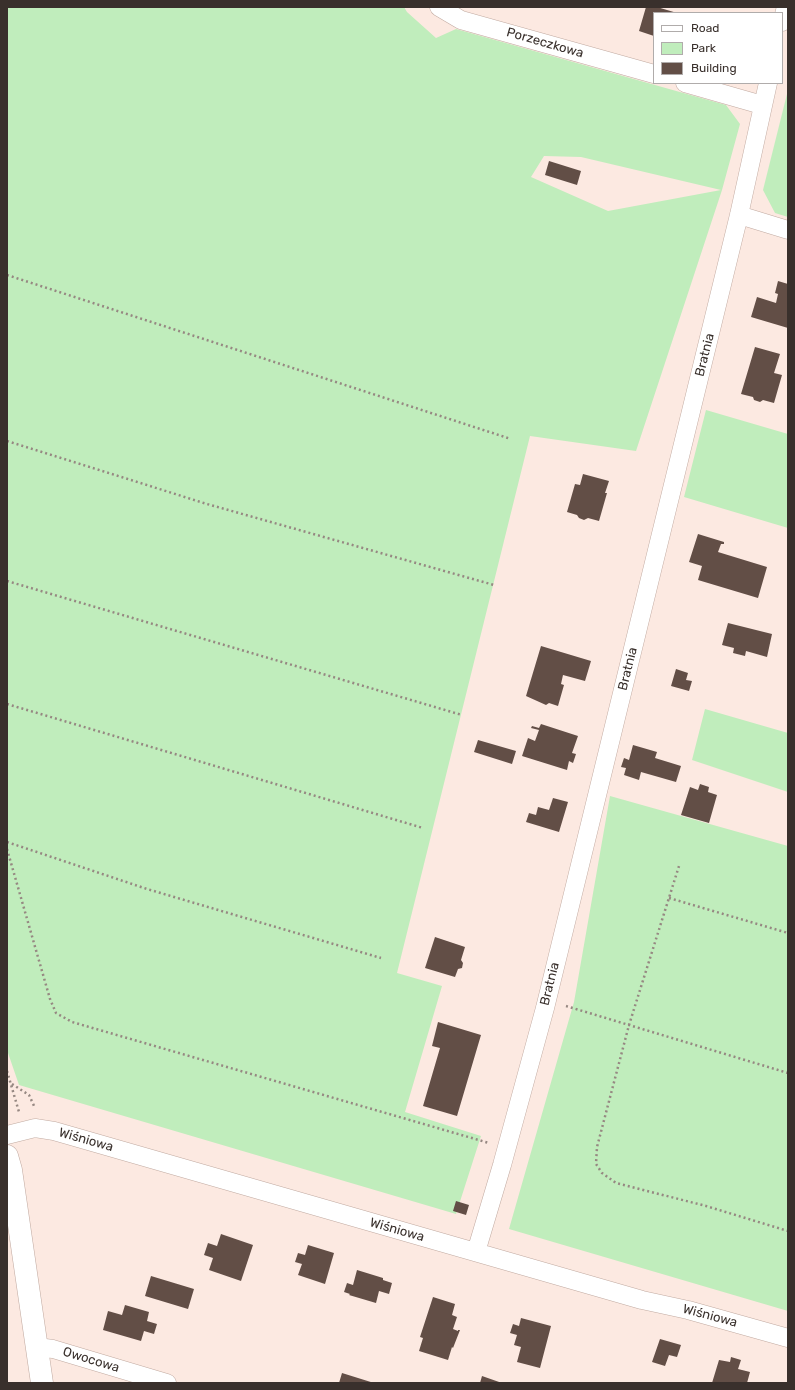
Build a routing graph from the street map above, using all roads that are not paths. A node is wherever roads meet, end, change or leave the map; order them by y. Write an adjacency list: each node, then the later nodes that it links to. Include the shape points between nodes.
1 (439, 7): 4 (street, Porzeczkowa, via 461,20)
2 (786, 7): 3 (street)
3 (783, 18)
4 (653, 74)
5 (688, 84): 7 (street)
6 (768, 84): 7 (street, Bratnia)
7 (762, 105): 8 (street, Bratnia)
8 (739, 215): 9 (street); 12 (street, Bratnia, via 545,1008)
9 (788, 230)
10 (7, 1135): 12 (street, Wiśniowa, via 35,1128 54,1131)
11 (7, 1156): 14 (street)
12 (476, 1252): 13 (street, Wiśniowa, via 635,1298)
13 (788, 1338)
14 (37, 1347): 15 (street); 16 (street, Owocowa, via 53,1349)
15 (42, 1383)
16 (167, 1383)

